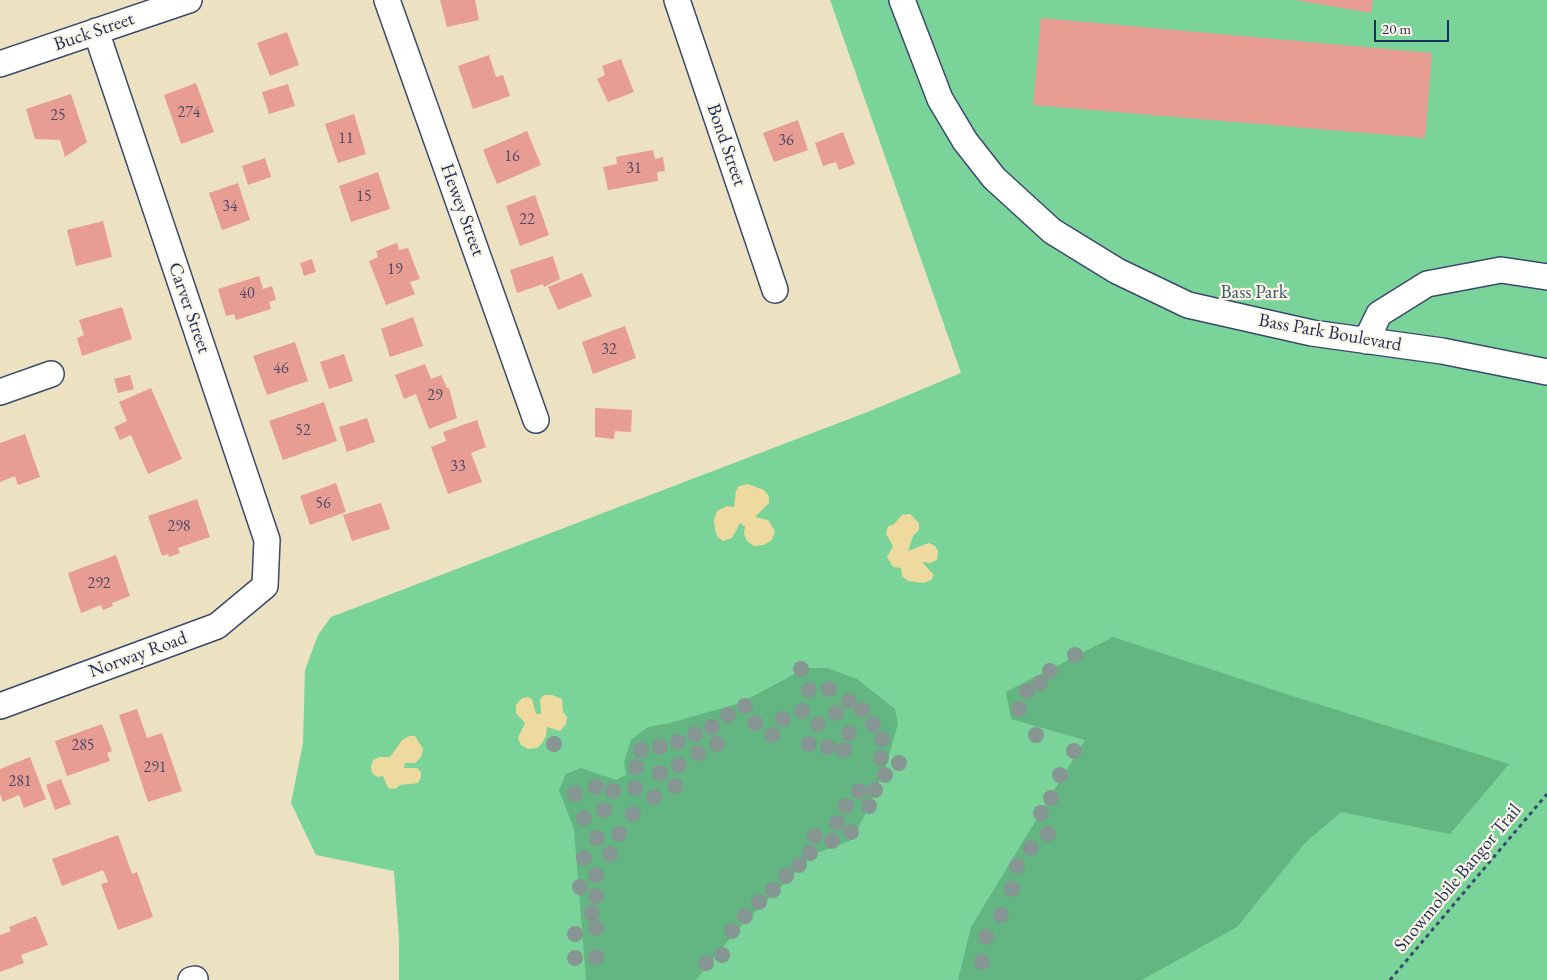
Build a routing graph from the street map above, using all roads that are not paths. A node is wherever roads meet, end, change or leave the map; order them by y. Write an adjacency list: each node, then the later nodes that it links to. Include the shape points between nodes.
1 (189, 0): 5 (street, Buck Street)
2 (387, 0): 13 (street, Hewey Street)
3 (677, 0): 8 (street, Bond Street)
4 (902, 0): 9 (street, Bass Park Boulevard, via 940,98 965,141 994,178 1052,231 1117,271 1188,305 1312,333)
5 (96, 31): 6 (street, Buck Street); 14 (street, Carver Street, via 267,540)
6 (0, 64)
7 (1547, 277): 9 (street, via 1501,270 1427,284 1379,314)
8 (775, 290)
9 (1366, 341): 10 (street, Bass Park Boulevard, via 1442,351)
10 (1547, 372)
11 (51, 374): 12 (street)
12 (0, 392)
13 (536, 420)
14 (265, 586): 15 (street, Norway Road, via 217,626)
15 (0, 706)

